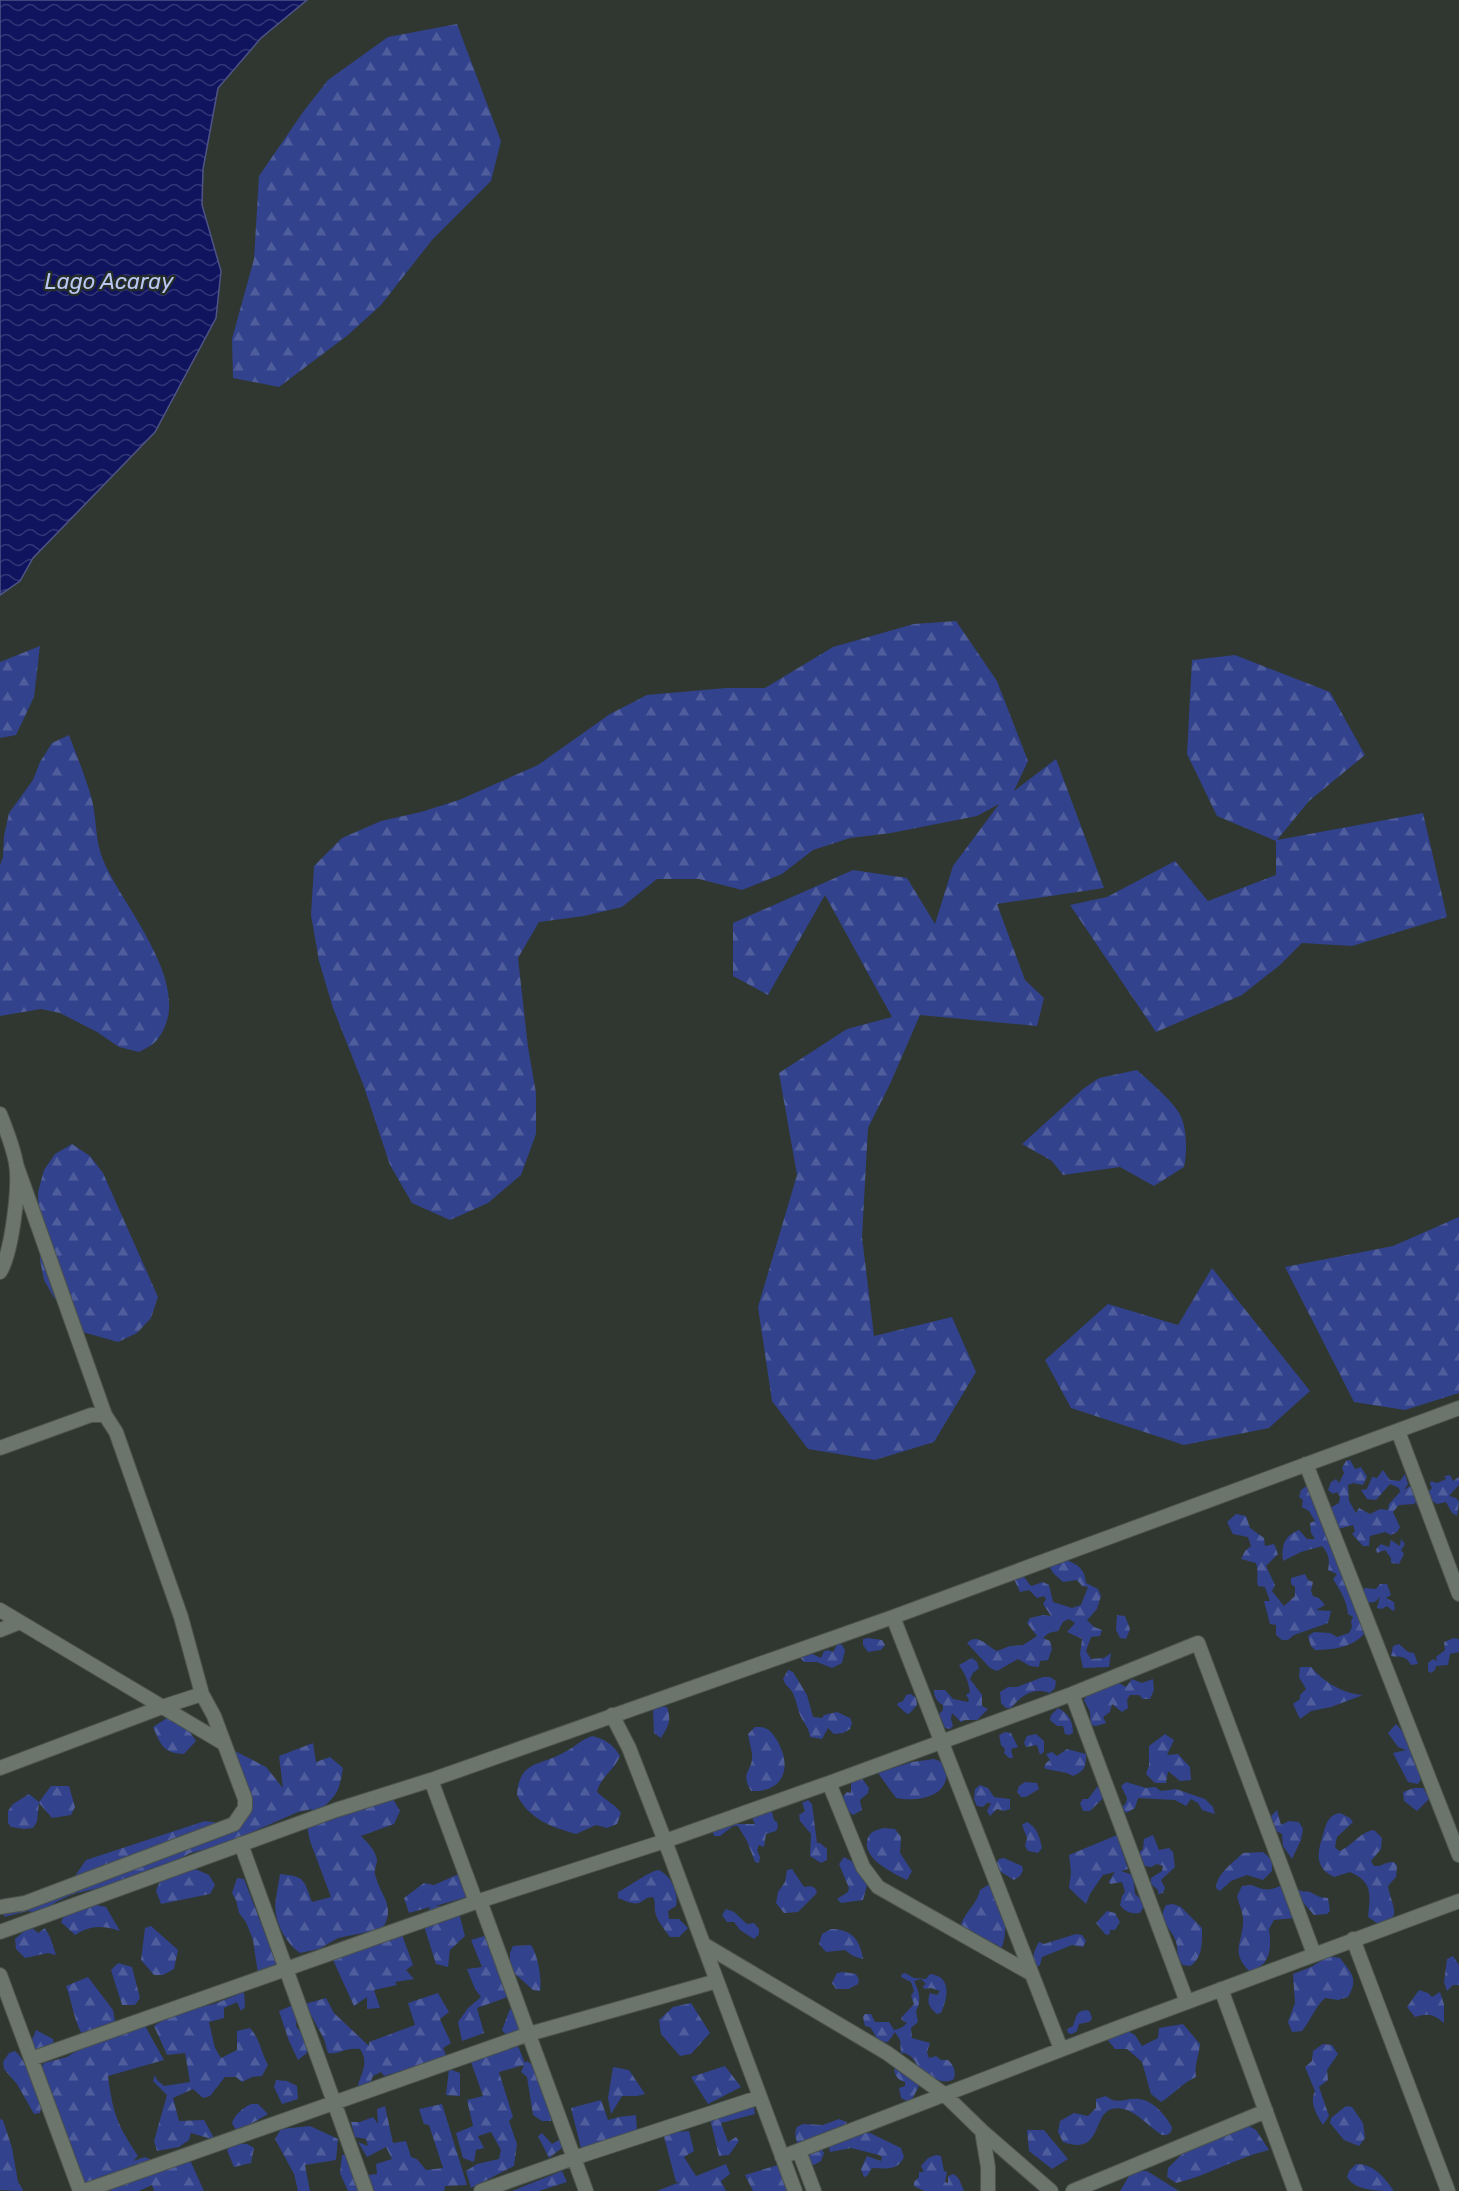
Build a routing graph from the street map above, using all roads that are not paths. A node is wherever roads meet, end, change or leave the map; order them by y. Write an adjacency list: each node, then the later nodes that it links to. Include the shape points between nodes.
1 (0, 1114): 2 (street)
2 (16, 1164): 3 (street, via 15,1208 6,1263); 5 (street)
3 (0, 1272)
4 (1459, 1408): 6 (street)
5 (105, 1415): 7 (street, via 91,1414); 14 (street, via 116,1432 181,1617)
6 (1398, 1431): 8 (street); 9 (street)
7 (0, 1448)
8 (1306, 1464): 11 (street); 25 (street)
9 (1459, 1594)
10 (0, 1610): 12 (street)
11 (893, 1617): 17 (street); 19 (street)
12 (20, 1622): 13 (street); 16 (street)
13 (0, 1630)
14 (202, 1694): 16 (street); 18 (street)
15 (1072, 1694): 19 (street); 32 (street, via 1198,1643); 38 (street)
16 (162, 1707): 18 (street); 20 (street)
17 (612, 1715): 21 (street); 23 (street)
18 (223, 1743): 28 (street, via 245,1799 245,1808 234,1824 25,1903)
19 (941, 1743): 22 (street); 34 (street)
20 (0, 1768)
21 (431, 1780): 24 (street); 27 (street)
22 (829, 1783): 23 (street); 34 (street, via 863,1867 878,1887)
23 (665, 1841): 27 (street); 31 (street)
24 (241, 1844): 29 (street); 33 (street)
25 (1459, 1855)
26 (1459, 1901): 30 (street)
27 (478, 1902): 33 (street); 39 (street)
28 (0, 1907)
29 (0, 1932)
30 (1353, 1939): 32 (street); 60 (street)
31 (704, 1944): 36 (street); 42 (street, via 887,2053)
32 (1314, 1954): 37 (street)
33 (286, 1969): 41 (street); 44 (street)
34 (1032, 1974): 40 (street)
35 (0, 1975): 41 (street)
36 (717, 1981): 39 (street); 43 (street)
37 (1221, 1989): 38 (street); 45 (street)
38 (1187, 2002): 40 (street)
39 (529, 2034): 44 (street); 49 (street)
40 (1061, 2049): 42 (street)
41 (31, 2059): 50 (street)
42 (945, 2095): 46 (street); 47 (street)
43 (760, 2097): 48 (street); 49 (street)
44 (334, 2103): 50 (street); 51 (street)
45 (1266, 2111): 58 (street); 59 (street)
46 (982, 2131): 56 (street); 57 (street)
47 (799, 2151): 48 (street); 55 (street)
48 (782, 2157): 54 (street)
49 (574, 2158): 52 (street); 53 (street)
50 (82, 2191)
51 (366, 2191)
52 (481, 2191)
53 (586, 2191)
54 (795, 2191)
55 (814, 2191)
56 (988, 2191)
57 (1051, 2191)
58 (1073, 2191)
59 (1295, 2191)
60 (1448, 2191)

